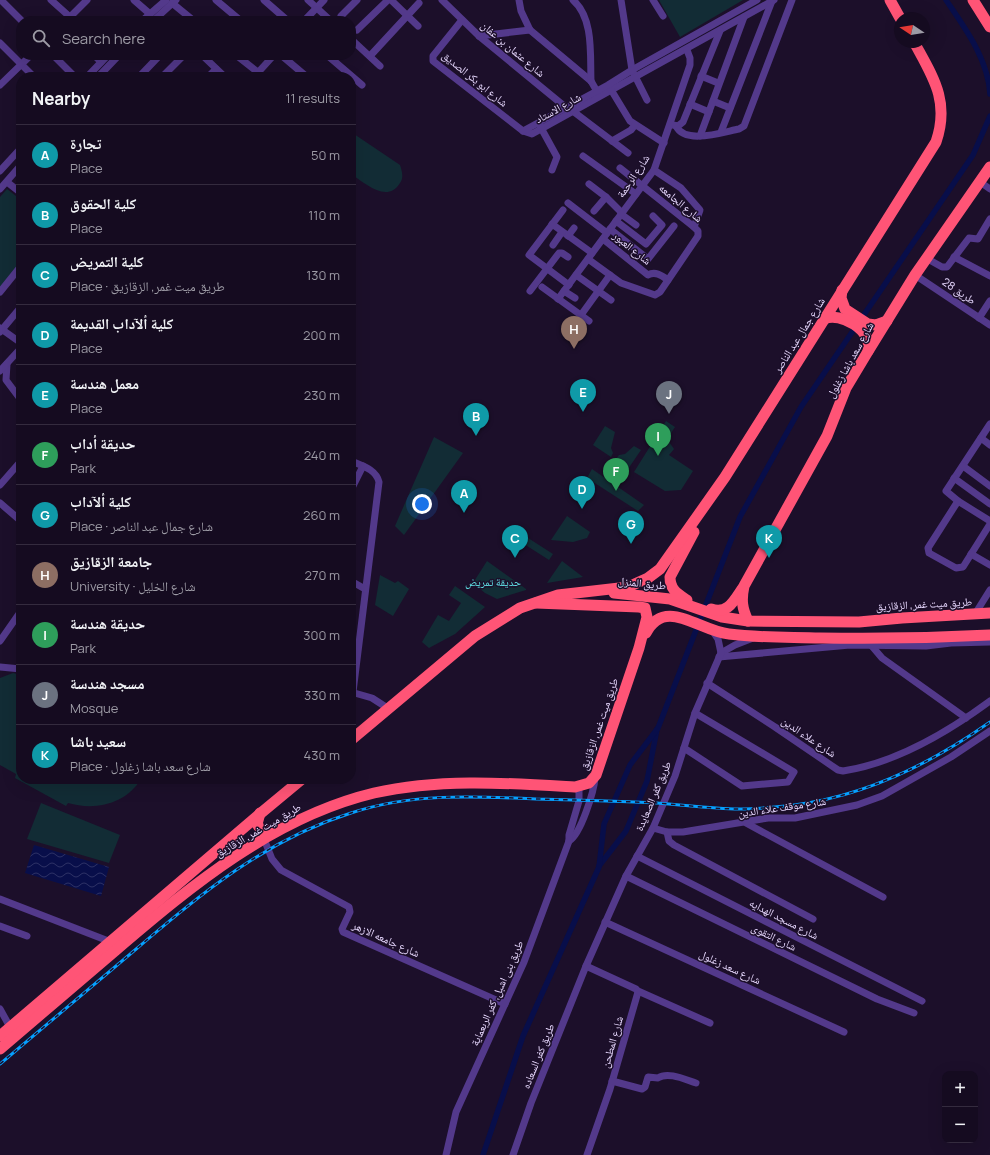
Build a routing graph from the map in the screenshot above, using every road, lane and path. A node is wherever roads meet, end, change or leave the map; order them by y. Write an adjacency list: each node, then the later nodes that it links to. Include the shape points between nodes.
1 (1, 0): 28 (street)
2 (51, 0): 29 (street)
3 (87, 0): 30 (street)
4 (134, 0): 25 (street)
5 (216, 0): 33 (street)
6 (264, 0): 34 (street)
7 (308, 0): 23 (street)
8 (324, 0): 23 (street)
9 (357, 0): 37 (street)
10 (389, 0): 38 (street); 44 (street)
11 (442, 0): 40 (street, شارع عثمان بن عفان)
12 (519, 0): 45 (street)
13 (573, 0): 84 (street, via 583,12 586,23)
14 (622, 0): 81 (street)
15 (653, 0): 39 (street)
16 (757, 0): 41 (street, شارع الاستاد)
17 (792, 0): 101 (street, via 746,124 741,128)
18 (890, 0): 24 (highway)
19 (171, 1): 25 (street); 26 (street); 32 (street)
20 (773, 1): 27 (street, شارع الاستاد); 94 (street)
21 (974, 1): 43 (highway)
22 (419, 3): 38 (street)
23 (316, 8): 35 (street); 36 (street)
24 (897, 12)
25 (150, 14): 31 (street)
26 (159, 15)
27 (747, 15): 41 (street, شارع الاستاد); 86 (street); 92 (street, via 720,93)
28 (17, 16)
29 (65, 16)
30 (71, 16)
31 (148, 16)
32 (186, 16)
33 (235, 16)
34 (282, 16)
35 (309, 16)
36 (325, 16)
37 (341, 16)
38 (407, 16): 42 (street); 52 (street)
39 (663, 16)
40 (462, 20): 47 (street, شارع عثمان بن عفان); 100 (street, شارع ابو بكر الصديق, via 433,56 433,61)
41 (726, 23): 46 (street, شارع الاستاد); 81 (street, شارع الاستاد)
42 (418, 26)
43 (990, 27)
44 (357, 30)
45 (530, 30): 47 (street); 84 (street)
46 (720, 31): 51 (street, شارع الاستاد); 82 (street)
47 (479, 36): 95 (street, شارع عثمان بن عفان)
48 (0, 43): 53 (street)
49 (356, 44): 52 (street)
50 (917, 48): 151 (highway, شارع جمال عبد الناصر, via 932,73 939,92 942,112 939,132 923,164)
51 (687, 50): 81 (street, شارع الاستاد); 90 (street, شارع الرحمة, via 690,63)
52 (370, 56): 67 (street)
53 (16, 58)
54 (18, 60): 66 (street)
55 (26, 60): 66 (street)
56 (58, 60): 70 (street)
57 (113, 60): 72 (street)
58 (155, 60): 73 (street)
59 (179, 60): 74 (street)
60 (207, 60): 68 (street)
61 (242, 60): 77 (street)
62 (270, 60): 78 (street)
63 (287, 60): 79 (street)
64 (333, 60): 80 (street)
65 (101, 62): 71 (street)
66 (22, 64): 69 (street); 85 (street)
67 (380, 66)
68 (216, 69): 75 (street); 76 (street)
69 (29, 72)
70 (70, 72)
71 (92, 72)
72 (103, 72)
73 (144, 72)
74 (167, 72)
75 (213, 72)
76 (219, 72)
77 (256, 72)
78 (261, 72)
79 (301, 72)
80 (347, 72)
81 (634, 72): 88 (street, شارع الاستاد); 91 (street)
82 (701, 76): 86 (street); 93 (street)
83 (356, 80): 87 (street)
84 (591, 81): 89 (street)
85 (1, 82)
86 (718, 83): 92 (street)
87 (362, 85)
88 (610, 88): 89 (street, شارع الاستاد); 97 (street)
89 (599, 94): 95 (street, شارع الاستاد)
90 (679, 95): 93 (street); 98 (street, شارع الرحمة)
91 (647, 100)
92 (713, 101): 94 (street); 96 (street)
93 (691, 102): 96 (street); 98 (street, via 682,124)
94 (730, 108): 101 (street)
95 (571, 111): 99 (street, شارع الاستاد); 103 (street, شارع عثمان بن عفان)
96 (709, 112): 102 (street)
97 (635, 125): 103 (street); 104 (street)
98 (673, 125): 102 (street, via 691,137); 104 (street, شارع الرحمة)
99 (540, 126): 100 (street, شارع الاستاد, via 532,134); 111 (street, via 557,157)
100 (523, 131)
101 (721, 132): 102 (street)
102 (700, 136)
103 (612, 141): 106 (street, شارع عثمان بن عفان)
104 (664, 142): 112 (street, شارع الرحمة)
105 (16, 153): 108 (street)
106 (628, 153)
107 (583, 156): 121 (street)
108 (1, 167)
109 (990, 167): 115 (highway, شارع سعد باشا زغلول)
110 (620, 168): 117 (street, شارع الجامعه)
111 (552, 170)
112 (654, 170): 117 (street, شارع الرحمة); 133 (street, via 681,188 700,210)
113 (16, 171): 114 (street)
114 (7, 182): 118 (street); 119 (street)
115 (980, 182): 120 (street); 141 (highway, شارع سعد باشا زغلول)
116 (588, 184): 122 (street)
117 (642, 185): 121 (street, شارع الرحمة); 133 (street, شارع الجامعه)
118 (0, 189)
119 (16, 189)
120 (990, 189)
121 (636, 194): 126 (street, شارع الرحمة)
122 (606, 197): 125 (street); 126 (street)
123 (568, 203): 135 (street)
124 (563, 210): 130 (street)
125 (594, 211)
126 (621, 213): 129 (street, شارع الرحمة); 131 (street)
127 (653, 216): 129 (street, via 662,225 645,244)
128 (990, 219): 140 (street, via 978,239 969,238)
129 (616, 221): 135 (street, شارع الرحمة)
130 (552, 224): 136 (street); 142 (street, via 529,255)
131 (636, 226)
132 (674, 226): 135 (street, via 648,259)
133 (694, 227): 148 (street, شارع الجامعه, via 698,230 698,236)
134 (574, 228): 136 (street)
135 (607, 233): 138 (street, شارع الرحمة); 148 (street, شارع العبور, via 647,275 659,274)
136 (565, 234): 137 (street); 138 (street)
137 (553, 245)
138 (590, 256): 144 (street, شارع الرحمة); 145 (street)
139 (568, 257): 142 (street, via 559,253)
140 (954, 257): 141 (street, via 945,268); 147 (street)
141 (926, 258): 146 (highway, شارع سعد باشا زغلول)
142 (547, 269): 150 (street); 152 (street)
143 (16, 272): 154 (street)
144 (576, 275): 150 (street, شارع الرحمة); 153 (street)
145 (610, 275): 148 (street, شارع الجامعه, via 624,284 652,294 659,293); 153 (street)
146 (915, 275): 162 (street, طريق 28); 165 (highway, شارع سعد باشا زغلول)
147 (990, 276)
148 (668, 280)
149 (542, 287): 156 (street)
150 (566, 288): 155 (street); 156 (street, شارع الرحمة)
151 (842, 290): 160 (highway); 163 (highway, شارع جمال عبد الناصر)
152 (530, 291)
153 (599, 291): 157 (street); 161 (street)
154 (0, 292)
155 (575, 298)
156 (558, 299): 161 (street)
157 (611, 300)
158 (990, 301): 162 (street)
159 (16, 313): 168 (street)
160 (843, 313): 163 (highway); 167 (highway)
161 (581, 315): 164 (street)
162 (979, 318): 166 (street, طريق 28)
163 (824, 319): 186 (highway, شارع جمال عبد الناصر)
164 (589, 321)
165 (887, 321): 167 (highway); 171 (highway, شارع سعد باشا زغلول)
166 (990, 325)
167 (866, 328): 171 (highway)
168 (1, 330): 169 (street)
169 (16, 340)
170 (16, 353): 172 (street)
171 (867, 353): 195 (highway, شارع سعد باشا زغلول, via 846,388 827,436)
172 (6, 364): 173 (street); 174 (street, via 6,380)
173 (0, 371)
174 (16, 393)
175 (990, 424): 176 (street)
176 (981, 438): 177 (street); 180 (street)
177 (990, 445)
178 (356, 463): 179 (street)
179 (363, 466): 183 (street); 196 (street, via 375,473 379,482)
180 (963, 466): 182 (street); 185 (street)
181 (16, 467): 184 (street)
182 (954, 478): 187 (street, via 946,492); 189 (street)
183 (356, 480)
184 (0, 485)
185 (990, 486)
186 (714, 491): 197 (highway, شارع جمال عبد الناصر, via 665,562 654,573 628,587); 199 (highway, via 713,502 670,577 673,590)
187 (958, 501): 191 (street); 192 (street, via 928,548 929,553 956,568 960,568)
188 (0, 503): 190 (street)
189 (990, 504)
190 (16, 517)
191 (990, 523): 192 (street)
192 (971, 554): 193 (street)
193 (990, 565)
194 (356, 584): 196 (street)
195 (744, 586): 201 (highway, via 728,607); 206 (highway, شارع سعد باشا زغلول, via 741,600)
196 (366, 589): 218 (street)
197 (594, 590): 199 (highway, طريق المنزل); 200 (highway, via 558,595)
198 (990, 590): 203 (street)
199 (687, 602): 201 (highway, طريق ميت غمر, الزقازيق)
200 (532, 603): 216 (highway, طريق ميت غمر, الزقازيق, via 645,608 647,617); 224 (highway, via 485,628)
201 (717, 613): 206 (highway, طريق ميت غمر, الزقازيق, via 728,619)
202 (990, 613): 203 (highway, طريق ميت غمر, الزقازيق)
203 (975, 614): 207 (highway, طريق ميت غمر, الزقازيق)
204 (16, 618): 213 (street)
205 (990, 620): 208 (highway, طريق ميت غمر, الزقازيق)
206 (748, 621): 207 (highway, طريق ميت غمر, الزقازيق)
207 (859, 622): 208 (highway, طريق ميت غمر, الزقازيق)
208 (896, 628): 209 (highway, طريق ميت غمر, الزقازيق); 214 (highway, طريق ميت غمر, الزقازيق)
209 (990, 629)
210 (711, 630): 212 (highway, طريق ميت غمر, الزقازيق); 216 (highway, طريق ميت غمر, الزقازيق, via 681,618 668,616 655,620); 217 (street, via 718,639)
211 (990, 635): 214 (highway, طريق ميت غمر, الزقازيق)
212 (758, 637): 214 (highway, طريق ميت غمر, الزقازيق); 217 (street, via 735,645)
213 (0, 641)
214 (868, 642): 215 (street, via 926,646); 217 (street); 226 (street, via 882,658)
215 (990, 642)
216 (639, 648): 230 (highway, طريق ميت غمر, الزقازيق)
217 (720, 655): 221 (street, طريق كفر الصعايدة)
218 (356, 663)
219 (0, 667): 220 (street)
220 (16, 668)
221 (706, 684): 225 (street, طريق كفر الصعايدة); 226 (street, شارع علاء الدين, via 840,770 889,758 936,736)
222 (356, 693): 224 (street, via 372,698)
223 (990, 701): 226 (street, شارع علاء الدين)
224 (389, 709): 228 (highway)
225 (695, 713): 229 (street, طريق كفر الصعايدة); 229 (street, via 794,772 788,782 742,786)
226 (966, 718)
227 (990, 732): 235 (street, شارع موقف علاء الدين, via 879,797 845,808 799,817 768,818)
228 (356, 736)
229 (684, 748): 236 (street, طريق كفر الصعايدة)
230 (596, 775): 232 (highway, طريق ميت غمر, الزقازيق, via 589,783); 239 (street, via 590,801 577,831)
231 (296, 784): 233 (highway, طريق ميت غمر, الزقازيق)
232 (579, 786): 234 (highway, طريق ميت غمر, الزقازيق, via 482,782 411,787 357,798); 239 (street, via 579,801 568,835)
233 (261, 813): 234 (highway, via 257,824 261,830 269,831); 240 (highway, طريق ميت غمر, الزقازيق)
234 (290, 823): 238 (highway, طريق ميت غمر, الزقازيق)
235 (746, 823): 237 (street, شارع موقف علاء الدين); 244 (street)
236 (654, 828): 237 (street, شارع موقف علاء الدين); 242 (street, طريق كفر الصعايدة)
237 (667, 832): 246 (street, via 674,845)
238 (264, 839): 241 (highway, طريق ميت غمر, الزقازيق); 254 (street, شارع جامعه الازهر, via 272,859 281,870 349,907 343,932)
239 (569, 841): 254 (street, طريق بنى اشبل, كفر الربعماية)
240 (225, 844): 241 (highway, via 236,845); 250 (highway, طريق ميت غمر, الزقازيق)
241 (240, 854): 261 (highway, طريق ميت غمر, الزقازيق, via 211,873 144,926)
242 (637, 856): 243 (street, طريق كفر الصعايدة); 253 (street, شارع مسجد الهدايه)
243 (626, 876): 247 (street, طريق كفر الصعايدة); 256 (street, شارع التقوى, via 876,999)
244 (883, 897)
245 (0, 899): 250 (street)
246 (813, 919)
247 (606, 922): 251 (street, طريق كفر الصعايدة); 259 (street, شارع سعد زغلول)
248 (0, 926): 249 (street)
249 (27, 936)
250 (111, 942): 258 (highway, طريق ميت غمر, الزقازيق)
251 (586, 966): 252 (street); 265 (street, طريق كفر السعاده)
252 (638, 991): 257 (street); 262 (street, شارع المطحن)
253 (922, 1001)
254 (506, 1004): 264 (street, طريق بنى اشبل, كفر الربعماية, via 456,1112)
255 (0, 1009): 258 (street)
256 (914, 1013)
257 (710, 1024)
258 (10, 1027): 260 (highway, طريق ميت غمر, الزقازيق)
259 (844, 1032)
260 (0, 1036)
261 (0, 1049)
262 (612, 1081): 263 (street, via 642,1089 648,1077 652,1076 673,1076); 266 (street, شارع المطحن)
263 (696, 1083)
264 (446, 1155)
265 (513, 1155)
266 (588, 1155)

